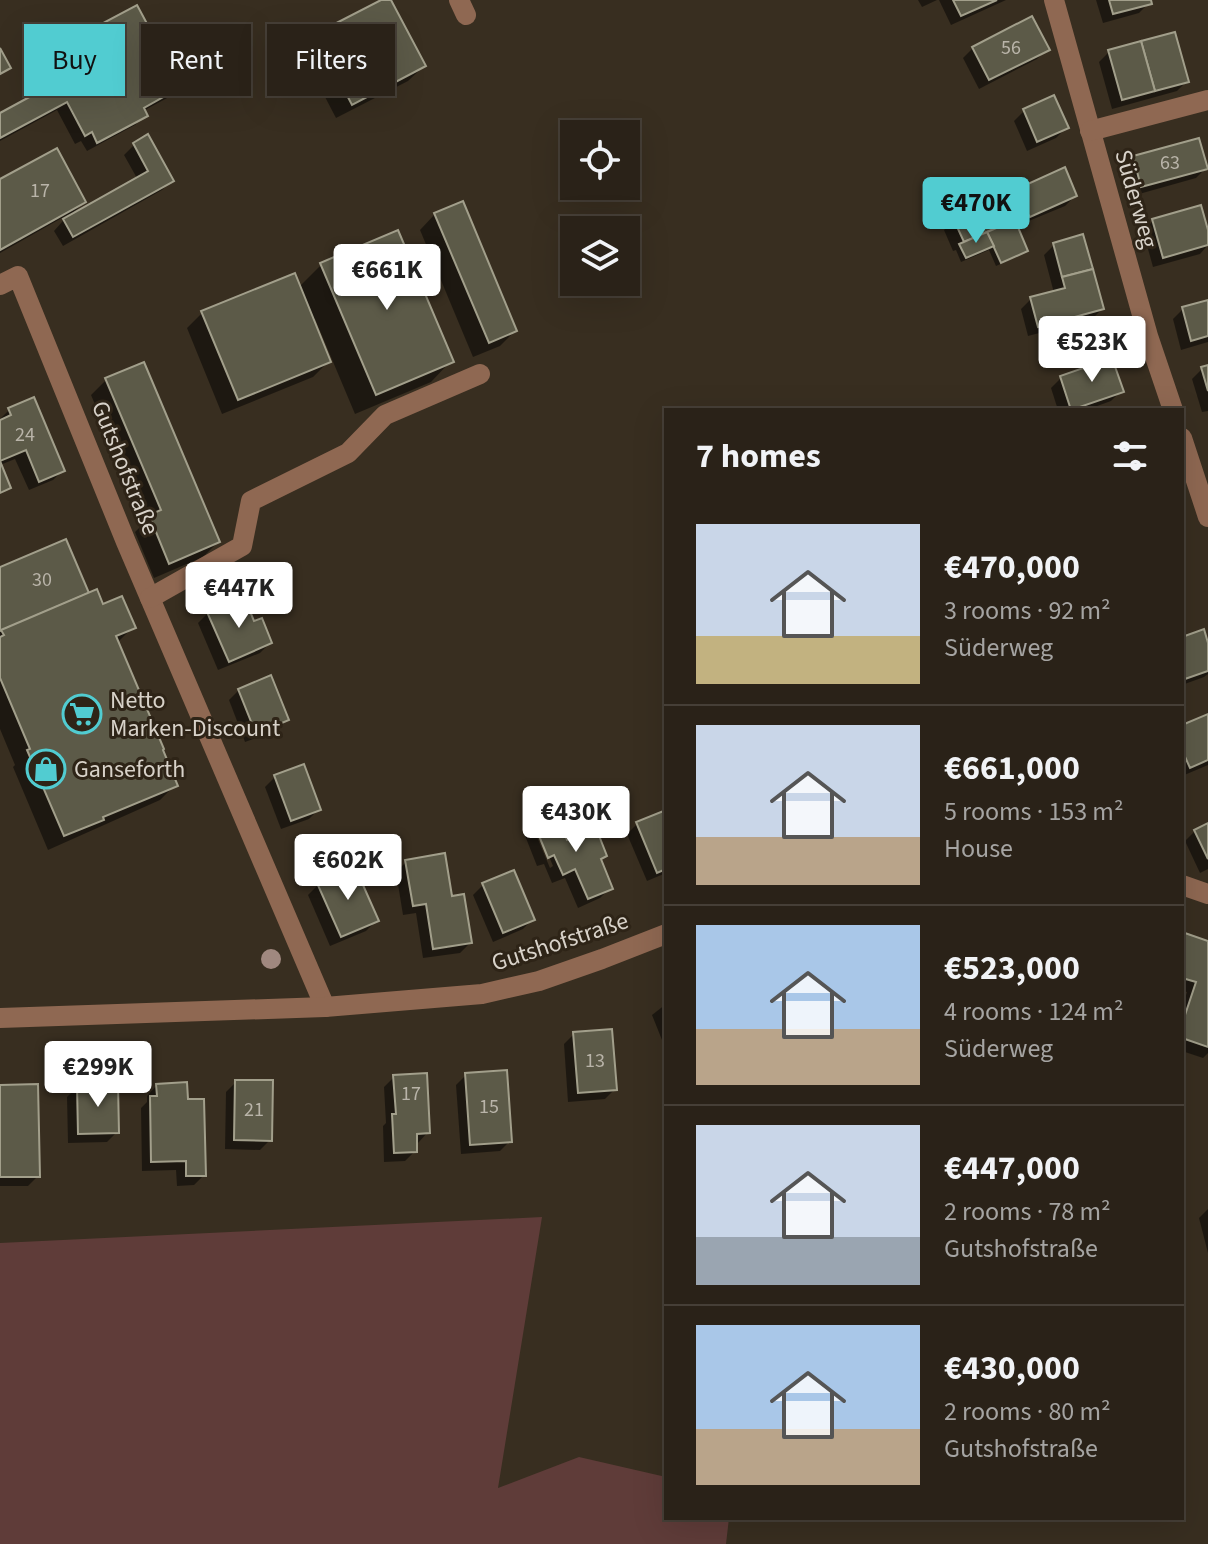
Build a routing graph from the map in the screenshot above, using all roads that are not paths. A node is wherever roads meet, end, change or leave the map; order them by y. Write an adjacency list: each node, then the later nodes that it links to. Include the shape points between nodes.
1 (1054, 0): 3 (street, Süderweg)
2 (1208, 100): 3 (street)
3 (1090, 131): 6 (street, Süderweg)
4 (0, 285): 9 (street, Gutshofstraße, via 18,276)
5 (480, 374): 9 (street, via 385,415 348,453 251,501 242,546)
6 (1172, 408)
7 (1184, 444): 8 (street)
8 (1208, 517)
9 (150, 598): 13 (street, Gutshofstraße)
10 (1184, 886): 11 (street)
11 (1208, 894)
12 (664, 935): 13 (street, Gutshofstraße, via 539,981 482,994)
13 (325, 1007): 14 (street, Gutshofstraße)
14 (0, 1018)

